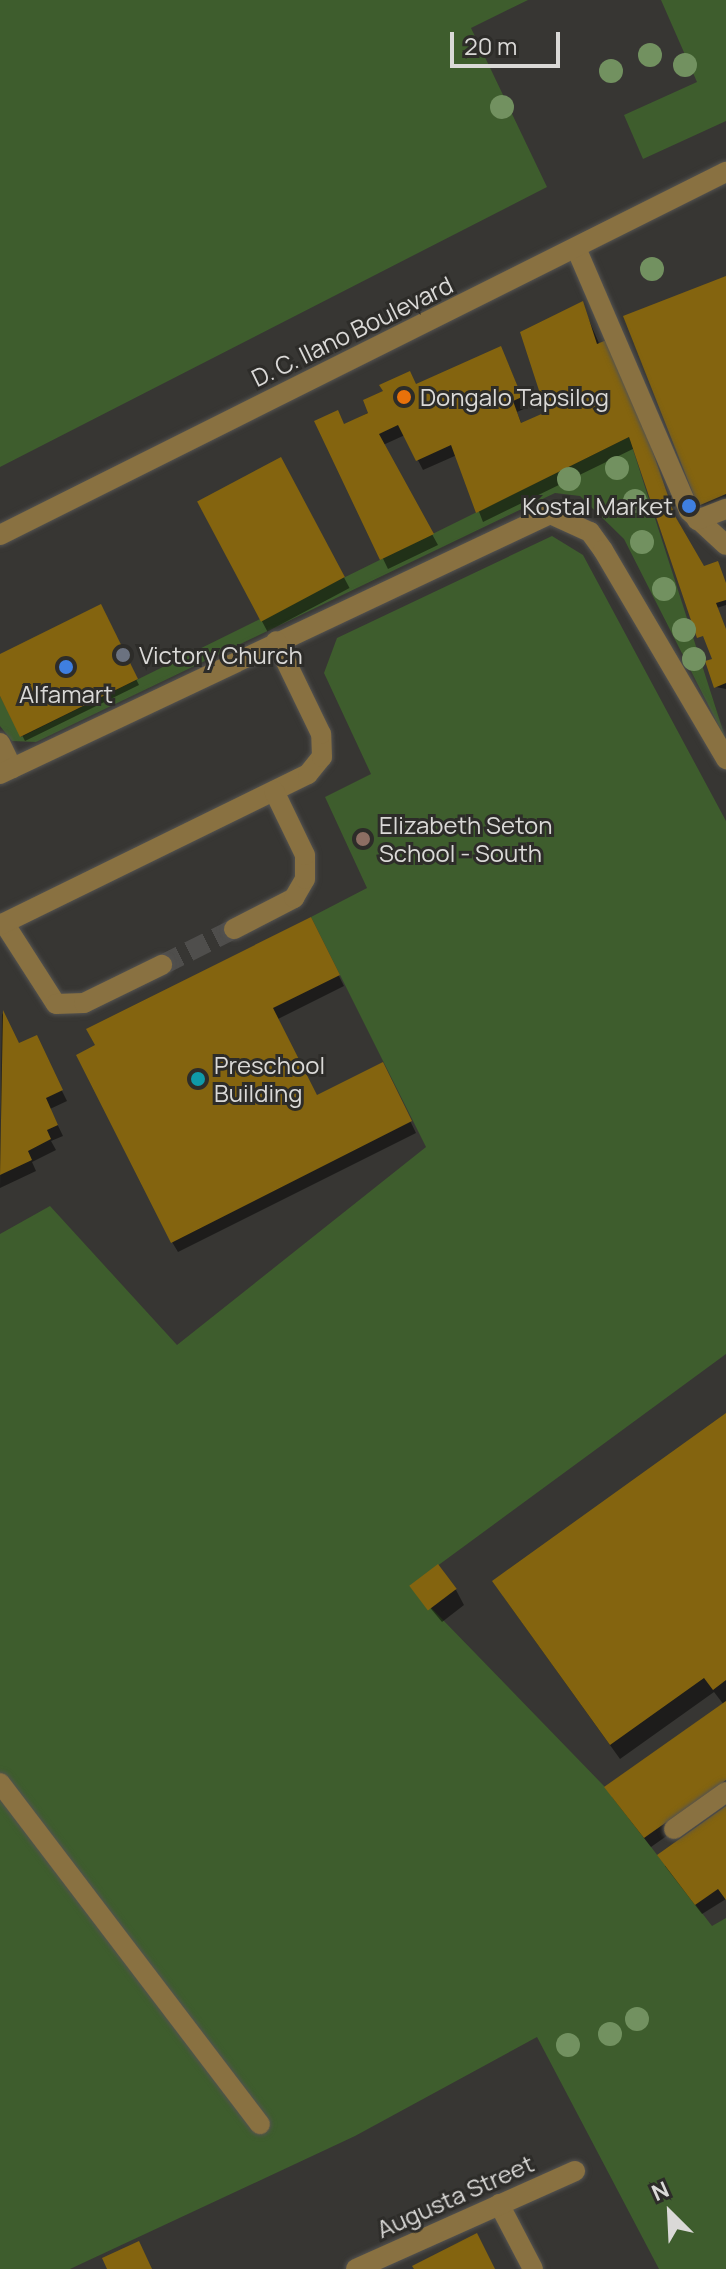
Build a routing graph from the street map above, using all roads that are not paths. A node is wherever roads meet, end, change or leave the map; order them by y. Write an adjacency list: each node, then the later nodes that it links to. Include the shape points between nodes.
1 (726, 172): 2 (street, D. C. Ilano Boulevard)
2 (576, 248): 4 (street); 5 (street, D. C. Ilano Boulevard)
3 (726, 509): 4 (street)
4 (697, 520): 6 (street)
5 (0, 535)
6 (726, 545)
7 (276, 641): 9 (street, via 531,518 568,518 603,550); 10 (street); 11 (street, via 321,734 322,757 308,774)
8 (0, 743): 10 (street)
9 (726, 759)
10 (6, 771)
11 (274, 791): 12 (street); 13 (street, via 305,855 305,879 294,898)
12 (2, 924): 14 (street, via 56,1004 84,1003)
13 (234, 929)
14 (162, 965)
15 (0, 1783): 18 (street)
16 (726, 1792): 17 (street)
17 (674, 1829)
18 (260, 2124)
19 (575, 2171): 20 (street, Augusta Street)
20 (499, 2204): 21 (street, Augusta Street); 22 (street)
21 (356, 2269)
22 (533, 2269)

